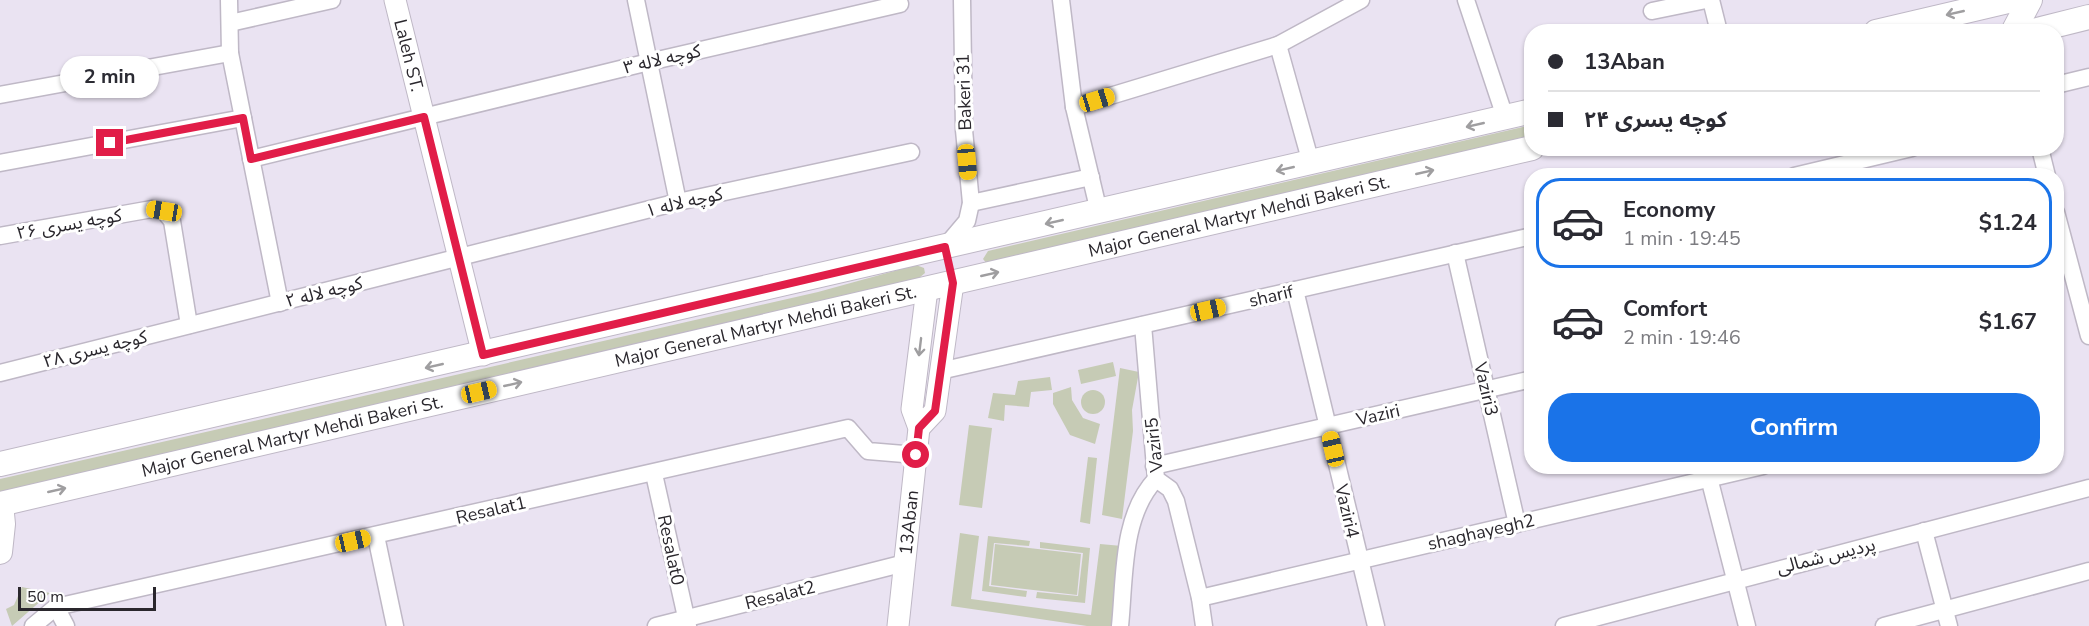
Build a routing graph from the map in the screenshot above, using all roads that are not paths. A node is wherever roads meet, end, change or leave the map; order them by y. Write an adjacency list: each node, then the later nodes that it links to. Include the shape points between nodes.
1 (229, 0): 15 (street)
2 (332, 0): 15 (street)
3 (395, 0): 28 (street, Laleh ST.)
4 (636, 0): 22 (street)
5 (962, 0): 40 (street, Bakeri 31, via 964,130)
6 (1061, 0): 26 (street)
7 (1361, 0): 20 (street)
8 (1466, 0): 29 (street)
9 (1708, 0): 13 (street); 16 (street)
10 (2012, 0): 17 (main road, one-way to 17)
11 (2030, 0): 18 (main road)
12 (900, 4): 22 (street, کوچه لاله ۳)
13 (1652, 11)
14 (2089, 17): 19 (main road)
15 (230, 23): 21 (street)
16 (1716, 24)
17 (1910, 24)
18 (2017, 24)
19 (2061, 24)
20 (1278, 45): 26 (street); 36 (street)
21 (230, 53): 25 (street); 30 (street)
22 (649, 62): 28 (street, کوچه لاله ۳); 39 (street)
23 (2089, 77): 24 (street)
24 (2064, 83)
25 (0, 95)
26 (1074, 107): 38 (street)
27 (1524, 113): 29 (main road, Major General Martyr Mehdi Bakeri St.)
28 (424, 117): 34 (street, کوچه لاله ۳); 46 (street, Laleh ST.)
29 (1505, 117): 36 (main road, Major General Martyr Mehdi Bakeri St., one-way to 36)
30 (243, 118): 34 (street); 35 (street)
31 (1524, 149): 48 (main road, Major General Martyr Mehdi Bakeri St., one-way to 31)
32 (911, 152): 39 (street, کوچه لاله ۱)
33 (1884, 156): 37 (street)
34 (251, 159): 51 (street)
35 (0, 163)
36 (1311, 163): 41 (main road, Major General Martyr Mehdi Bakeri St., one-way to 41)
37 (1843, 168)
38 (1091, 177): 40 (street); 41 (street)
39 (678, 202): 46 (street, کوچه لاله ۱)
40 (971, 203): 44 (street, Bakeri 31, via 967,221)
41 (1099, 212): 44 (main road, Major General Martyr Mehdi Bakeri St., one-way to 44)
42 (0, 236): 52 (street, کوچه یسری ۲۶, via 152,209 164,211 172,221)
43 (1524, 238): 45 (street, sharif)
44 (945, 247): 48 (main road); 49 (main road); 55 (main road, Major General Martyr Mehdi Bakeri St.)
45 (1455, 253): 50 (street, sharif); 59 (street, Vaziri3)
46 (459, 258): 51 (street, کوچه لاله ۲); 55 (street, Laleh ST.)
47 (2064, 263): 54 (street)
48 (953, 283): 49 (main road, Major General Martyr Mehdi Bakeri St.); 56 (street, 13Aban)
49 (927, 290): 61 (street, one-way to 61, via 912,409); 69 (main road, Major General Martyr Mehdi Bakeri St., one-way to 49)
50 (1295, 290): 53 (street, sharif); 60 (street, Vaziri4)
51 (280, 303): 52 (street, کوچه لاله ۲)
52 (189, 325): 57 (street, کوچه یسری ۲۸)
53 (1143, 325): 56 (street, sharif); 64 (street, Vaziri5)
54 (2089, 336)
55 (483, 355): 63 (main road, Major General Martyr Mehdi Bakeri St., one-way to 63)
56 (940, 371): 61 (street, 13Aban, via 935,411)
57 (0, 373)
58 (1524, 381): 59 (street, Vaziri)
59 (1486, 390): 60 (street, Vaziri); 70 (street, Vaziri3)
60 (1327, 426): 64 (street, Vaziri); 74 (street, Vaziri4)
61 (919, 428): 62 (street, 13Aban)
62 (916, 455): 65 (street, Resalat1, via 868,451 848,428); 75 (street, 13Aban)
63 (0, 464)
64 (1155, 473): 78 (street, Vaziri5, via 1176,501); 87 (street, via 1131,527)
65 (654, 474): 72 (street, Resalat1); 81 (street, Resalat0)
66 (1704, 474): 70 (street, shaghayegh2)
67 (1708, 474): 77 (street)
68 (2089, 488): 71 (street, پردیس شمالی)
69 (0, 504): 73 (main road)
70 (1517, 524): 74 (street, shaghayegh2)
71 (1924, 531): 77 (street, پردیس شمالی); 80 (street)
72 (376, 536): 79 (street, Resalat1); 84 (street)
73 (0, 552)
74 (1359, 561): 78 (street, shaghayegh2); 89 (street, Vaziri4)
75 (904, 563): 81 (street, Resalat2); 86 (street, 13Aban)
76 (2089, 571): 80 (street)
77 (1734, 580): 90 (street, پردیس شمالی); 91 (street)
78 (1200, 598): 88 (street, Vaziri5)
79 (56, 607): 82 (street); 83 (street)
80 (1947, 618): 92 (street)
81 (687, 622): 85 (street, Resalat2)
82 (33, 626)
83 (66, 626)
84 (395, 626)
85 (656, 626)
86 (898, 626)
87 (1120, 626)
88 (1204, 626)
89 (1376, 626)
90 (1564, 626)
91 (1747, 626)
92 (1884, 626)

